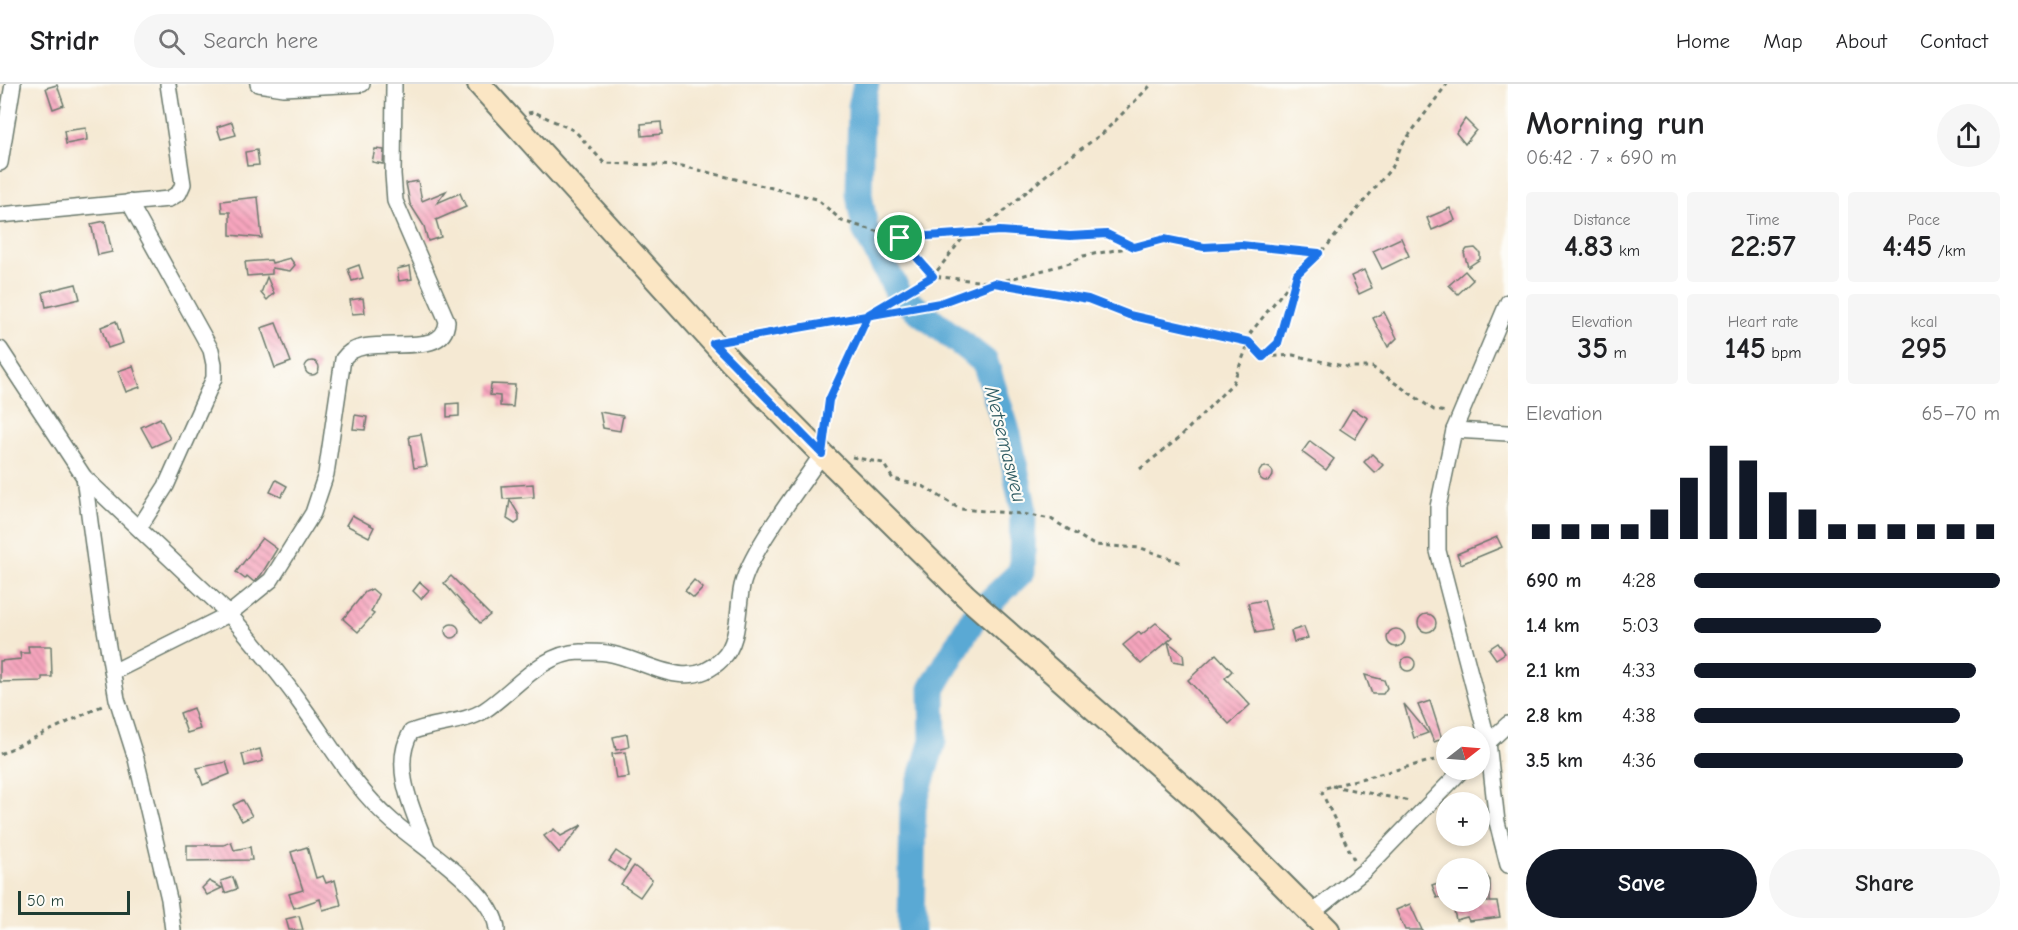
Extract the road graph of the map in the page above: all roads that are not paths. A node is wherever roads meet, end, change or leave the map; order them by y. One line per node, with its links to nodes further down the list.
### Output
1 (13, 84): 7 (street)
2 (168, 84): 8 (street)
3 (258, 84): 4 (street)
4 (362, 84)
5 (394, 84): 17 (street)
6 (479, 84): 14 (street)
7 (0, 163)
8 (129, 202): 9 (street); 16 (street)
9 (0, 215)
10 (1508, 302): 12 (street)
11 (0, 349): 15 (street)
12 (1454, 430): 13 (street); 20 (street)
13 (1508, 433)
14 (822, 454): 24 (street); 26 (street)
15 (84, 477): 16 (street); 18 (street)
16 (139, 528): 17 (street)
17 (229, 614): 18 (street); 24 (street)
18 (113, 672): 27 (street)
19 (1508, 724): 21 (street)
20 (1478, 726)
21 (1490, 741)
22 (1453, 780): 26 (street)
23 (1489, 780): 25 (street)
24 (427, 847): 28 (street)
25 (1508, 865)
26 (1312, 913): 29 (street)
27 (173, 930)
28 (497, 930)
29 (1328, 930)

